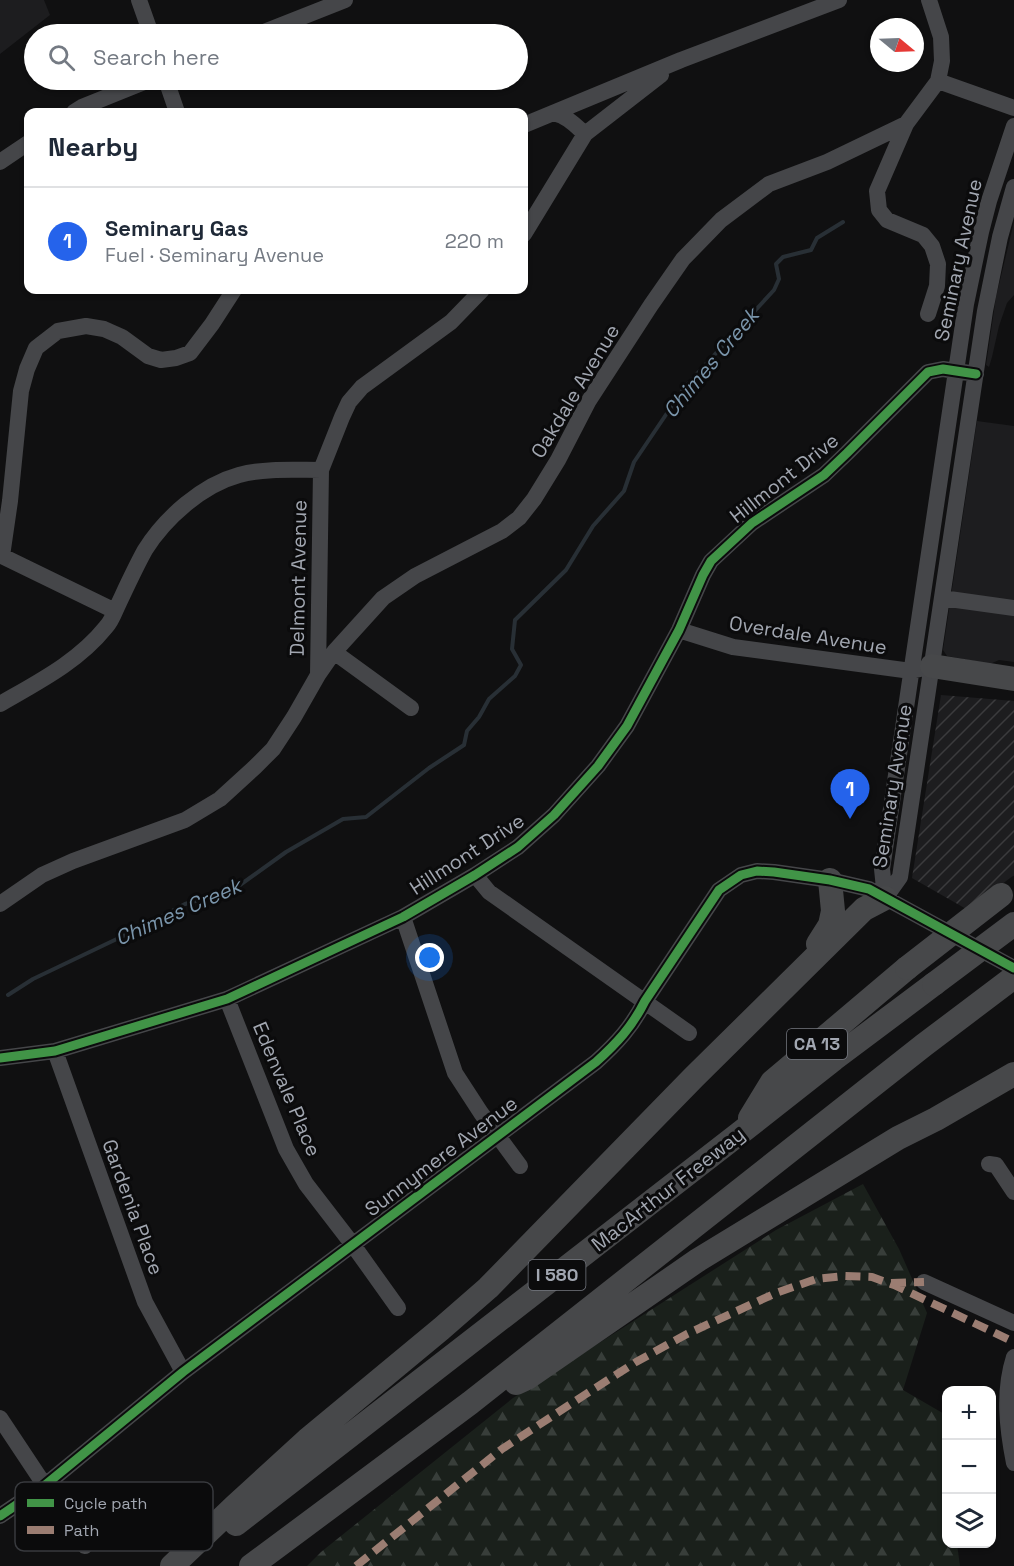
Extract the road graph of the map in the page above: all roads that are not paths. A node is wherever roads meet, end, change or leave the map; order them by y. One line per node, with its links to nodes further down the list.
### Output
1 (139, 0): 5 (street)
2 (345, 0): 6 (street)
3 (839, 0): 7 (street)
4 (929, 0): 8 (street)
5 (147, 24)
6 (284, 24)
7 (681, 60): 14 (street); 18 (street)
8 (938, 81): 13 (street); 16 (street)
9 (124, 90): 11 (street)
10 (169, 90): 12 (street)
11 (80, 108)
12 (176, 108)
13 (1014, 108)
14 (553, 113): 15 (street); 18 (street)
15 (528, 123)
16 (906, 124): 25 (street); 34 (street, Oakdale Avenue)
17 (1014, 126): 26 (street, Seminary Avenue)
18 (585, 134): 22 (street)
19 (24, 146): 20 (street)
20 (0, 162)
21 (1014, 187): 27 (street, Seminary Avenue)
22 (528, 227)
23 (231, 294): 29 (street)
24 (478, 294): 28 (street, Delmont Avenue)
25 (928, 314)
26 (956, 371): 27 (street, Hillmont Drive); 33 (street, Hillmont Drive); 35 (street, Seminary Avenue)
27 (976, 374): 30 (street, Seminary Avenue)
28 (321, 470): 32 (street); 36 (street, Delmont Avenue)
29 (1, 556): 32 (street)
30 (942, 598): 31 (street); 35 (street, Seminary Avenue)
31 (1014, 608)
32 (115, 611): 38 (street)
33 (679, 630): 35 (street, Overdale Avenue); 40 (street, Hillmont Drive)
34 (334, 652): 36 (street, Oakdale Avenue); 39 (street)
35 (922, 669): 37 (highway); 43 (street, Seminary Avenue)
36 (318, 675): 44 (street, Delmont Avenue)
37 (1014, 679)
38 (0, 704)
39 (411, 708)
40 (475, 875): 45 (street, Hillmont Drive); 51 (street)
41 (830, 880): 43 (street, Sunnymere Avenue); 49 (highway); 51 (street, Sunnymere Avenue)
42 (1007, 891): 56 (highway, CA 13, bridge)
43 (885, 898): 47 (street, Sunnymere Avenue); 49 (highway)
44 (0, 904)
45 (404, 916): 50 (street, Hillmont Drive); 57 (street)
46 (1014, 924): 56 (highway, MacArthur Freeway / I 580, bridge)
47 (1014, 968)
48 (1014, 977): 67 (highway, I 580)
49 (790, 983): 74 (highway)
50 (227, 999): 53 (street, Hillmont Drive); 61 (street, Edenvale Place)
51 (645, 1001): 52 (street); 57 (street, Sunnymere Avenue)
52 (689, 1033)
53 (55, 1051): 54 (street, Hillmont Drive); 66 (street, Gardenia Place)
54 (0, 1058)
55 (1014, 1074): 67 (highway)
56 (740, 1133): 75 (highway, MacArthur Freeway / I 580)
57 (497, 1136): 59 (street); 61 (street, Sunnymere Avenue)
58 (989, 1164): 60 (street)
59 (520, 1166)
60 (1014, 1192)
61 (353, 1245): 63 (street, Edenvale Place); 66 (street, Sunnymere Avenue)
62 (924, 1282): 64 (street)
63 (398, 1308)
64 (1014, 1323)
65 (1014, 1357): 69 (street)
66 (183, 1372): 71 (street, Sunnymere Avenue)
67 (470, 1403): 80 (highway, I 580)
68 (0, 1418): 70 (street)
69 (1014, 1462)
70 (41, 1482)
71 (49, 1482)
72 (15, 1506): 73 (street, Sunnymere Avenue)
73 (0, 1516)
74 (213, 1527)
75 (213, 1541)
76 (188, 1551): 78 (highway)
77 (200, 1551): 79 (highway, MacArthur Freeway / I 580)
78 (172, 1566)
79 (181, 1566)
80 (251, 1566)

